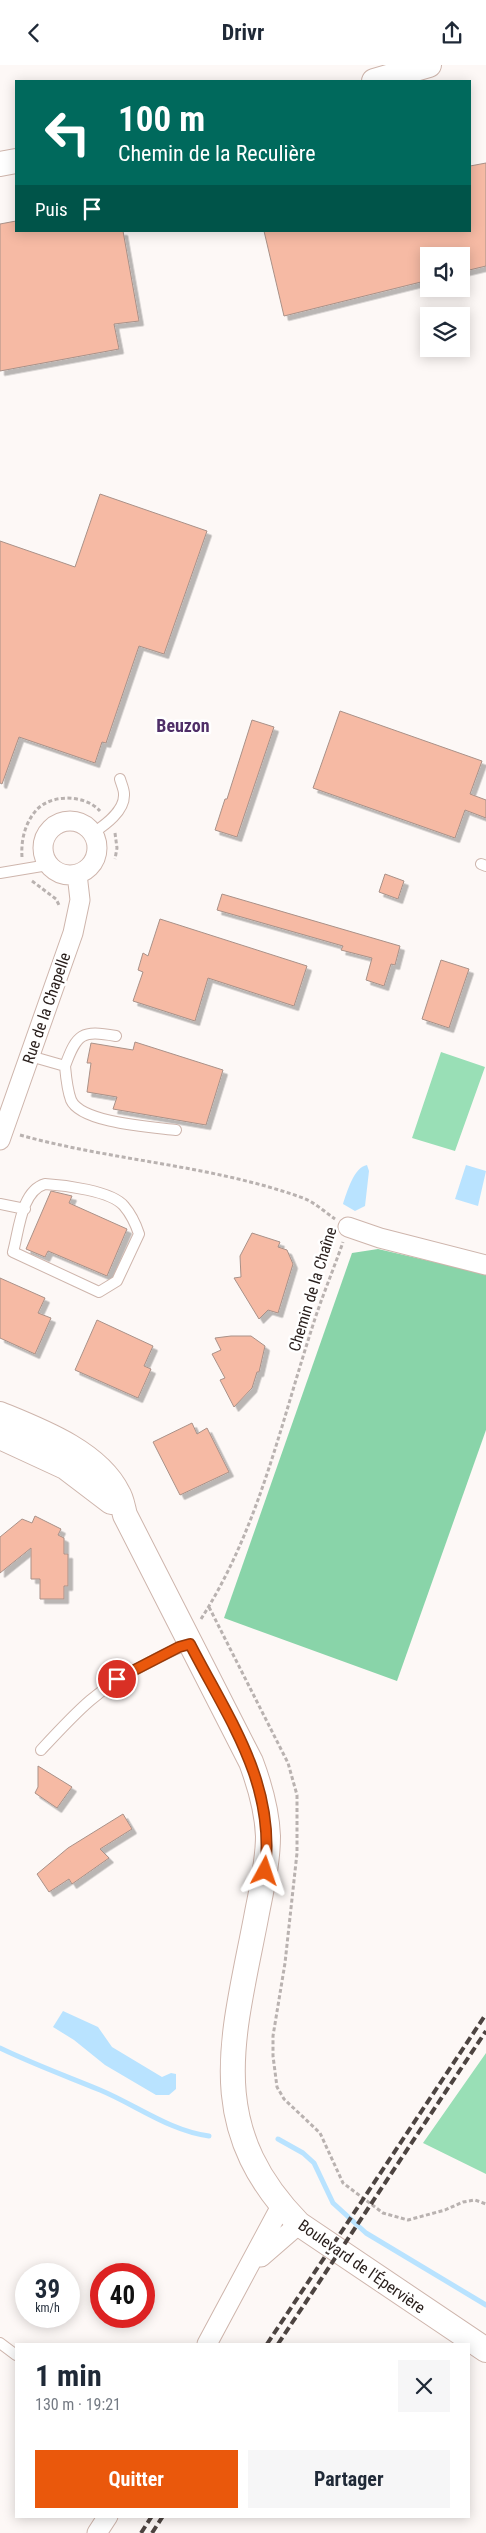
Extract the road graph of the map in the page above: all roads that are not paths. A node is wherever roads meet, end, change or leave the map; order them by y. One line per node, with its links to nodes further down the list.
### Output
1 (429, 65): 2 (street)
2 (377, 80)
3 (15, 161): 4 (street)
4 (0, 164)
5 (120, 779): 6 (lane)
6 (93, 833): 7 (street); 9 (street)
7 (48, 865): 8 (lane); 9 (street)
8 (0, 873)
9 (77, 875): 11 (street, Rue de la Chapelle)
10 (116, 1037): 12 (lane)
11 (30, 1056): 12 (lane); 14 (street, Rue de la Chapelle)
12 (65, 1066): 13 (lane)
13 (176, 1130)
14 (2, 1136)
15 (0, 1203): 16 (lane)
16 (25, 1209): 16 (lane)
17 (348, 1227): 18 (street)
18 (486, 1265)
19 (0, 1414): 21 (street, Boulevard de l'Épervière)
20 (0, 1437): 21 (street, Boulevard de l'Épervière)
21 (125, 1515): 22 (street, Boulevard de l'Épervière)
22 (188, 1639): 23 (lane); 24 (street, Boulevard de l'Épervière)
23 (41, 1751)
24 (281, 2205): 25 (street, Boulevard de l'Épervière); 26 (street)
25 (299, 2224): 26 (street); 29 (street, Boulevard de l'Épervière)
26 (245, 2275): 28 (street)
27 (0, 2343): 30 (lane)
28 (208, 2343)
29 (486, 2350)
30 (15, 2354)
31 (107, 2518): 32 (street)
32 (97, 2533)

